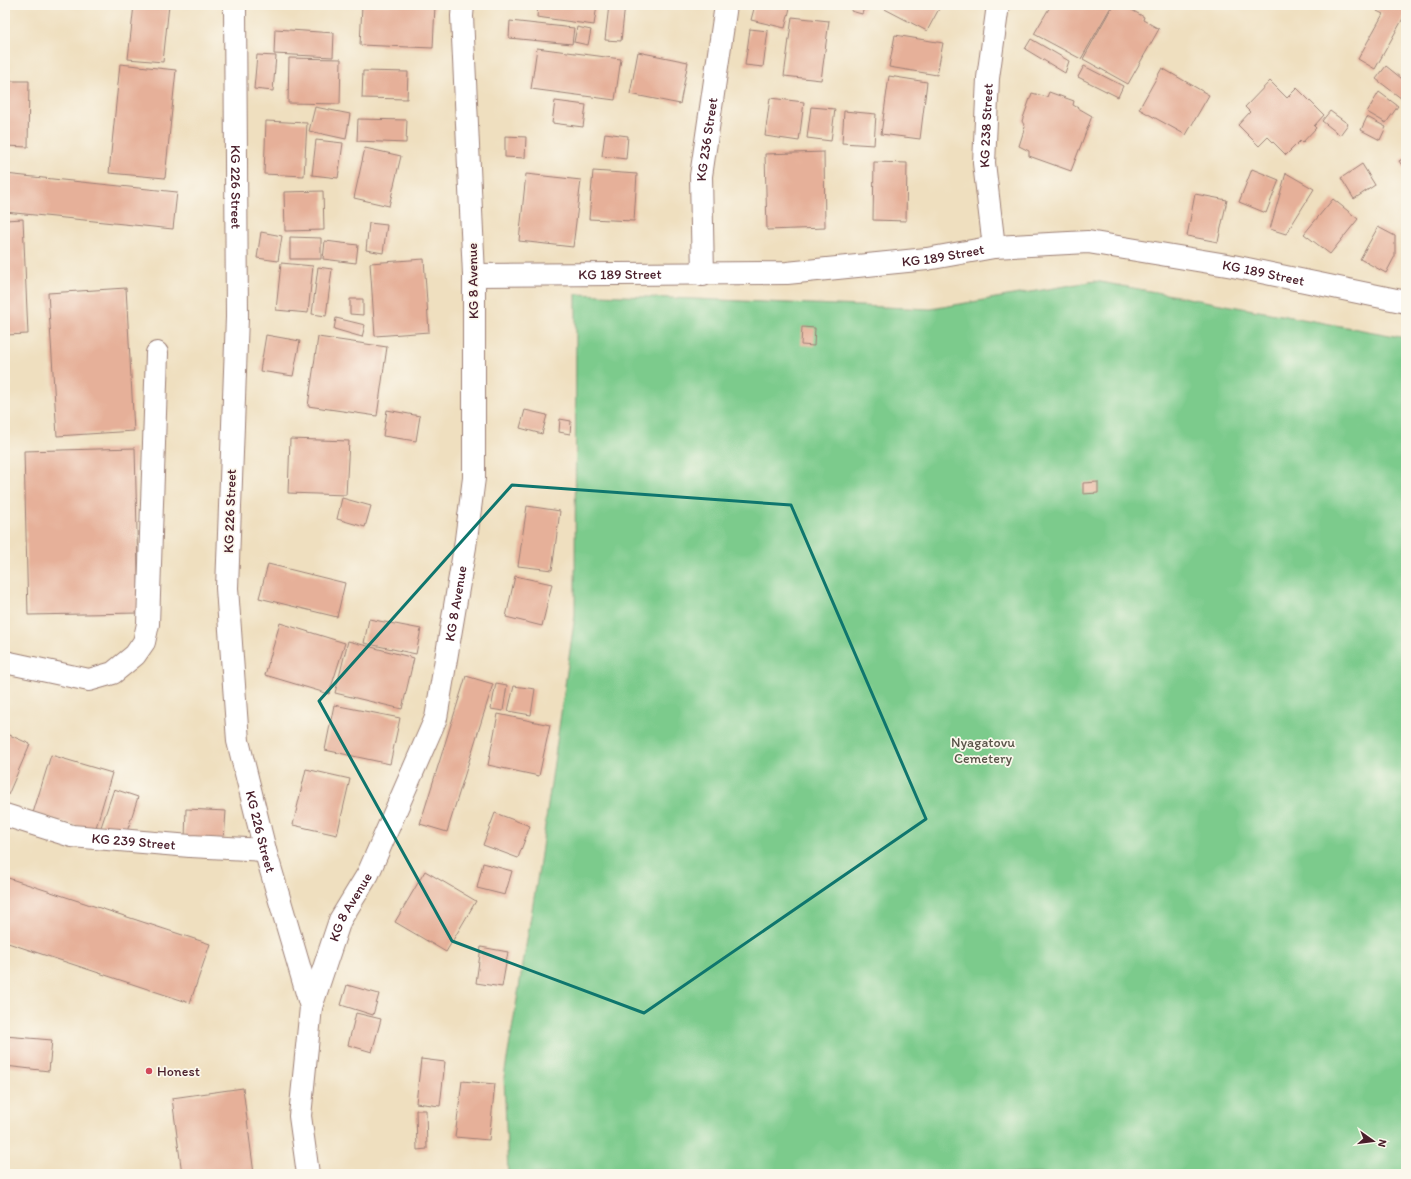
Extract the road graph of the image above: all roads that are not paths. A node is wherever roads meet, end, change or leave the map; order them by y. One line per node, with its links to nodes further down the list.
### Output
1 (236, 5): 12 (street, KG 226 Street)
2 (463, 5): 6 (street, KG 8 Avenue)
3 (726, 5): 7 (street, KG 236 Street)
4 (998, 5): 5 (street, KG 238 Street)
5 (994, 247): 7 (street, KG 189 Street); 8 (street, KG 189 Street)
6 (474, 275): 7 (street, KG 189 Street); 13 (street, KG 8 Avenue)
7 (703, 275)
8 (1406, 302)
9 (157, 353): 10 (street)
10 (5, 662)
11 (5, 815): 12 (street, KG 239 Street)
12 (265, 850): 13 (street, KG 226 Street)
13 (311, 1007): 14 (street, KG 8 Avenue)
14 (308, 1174)

